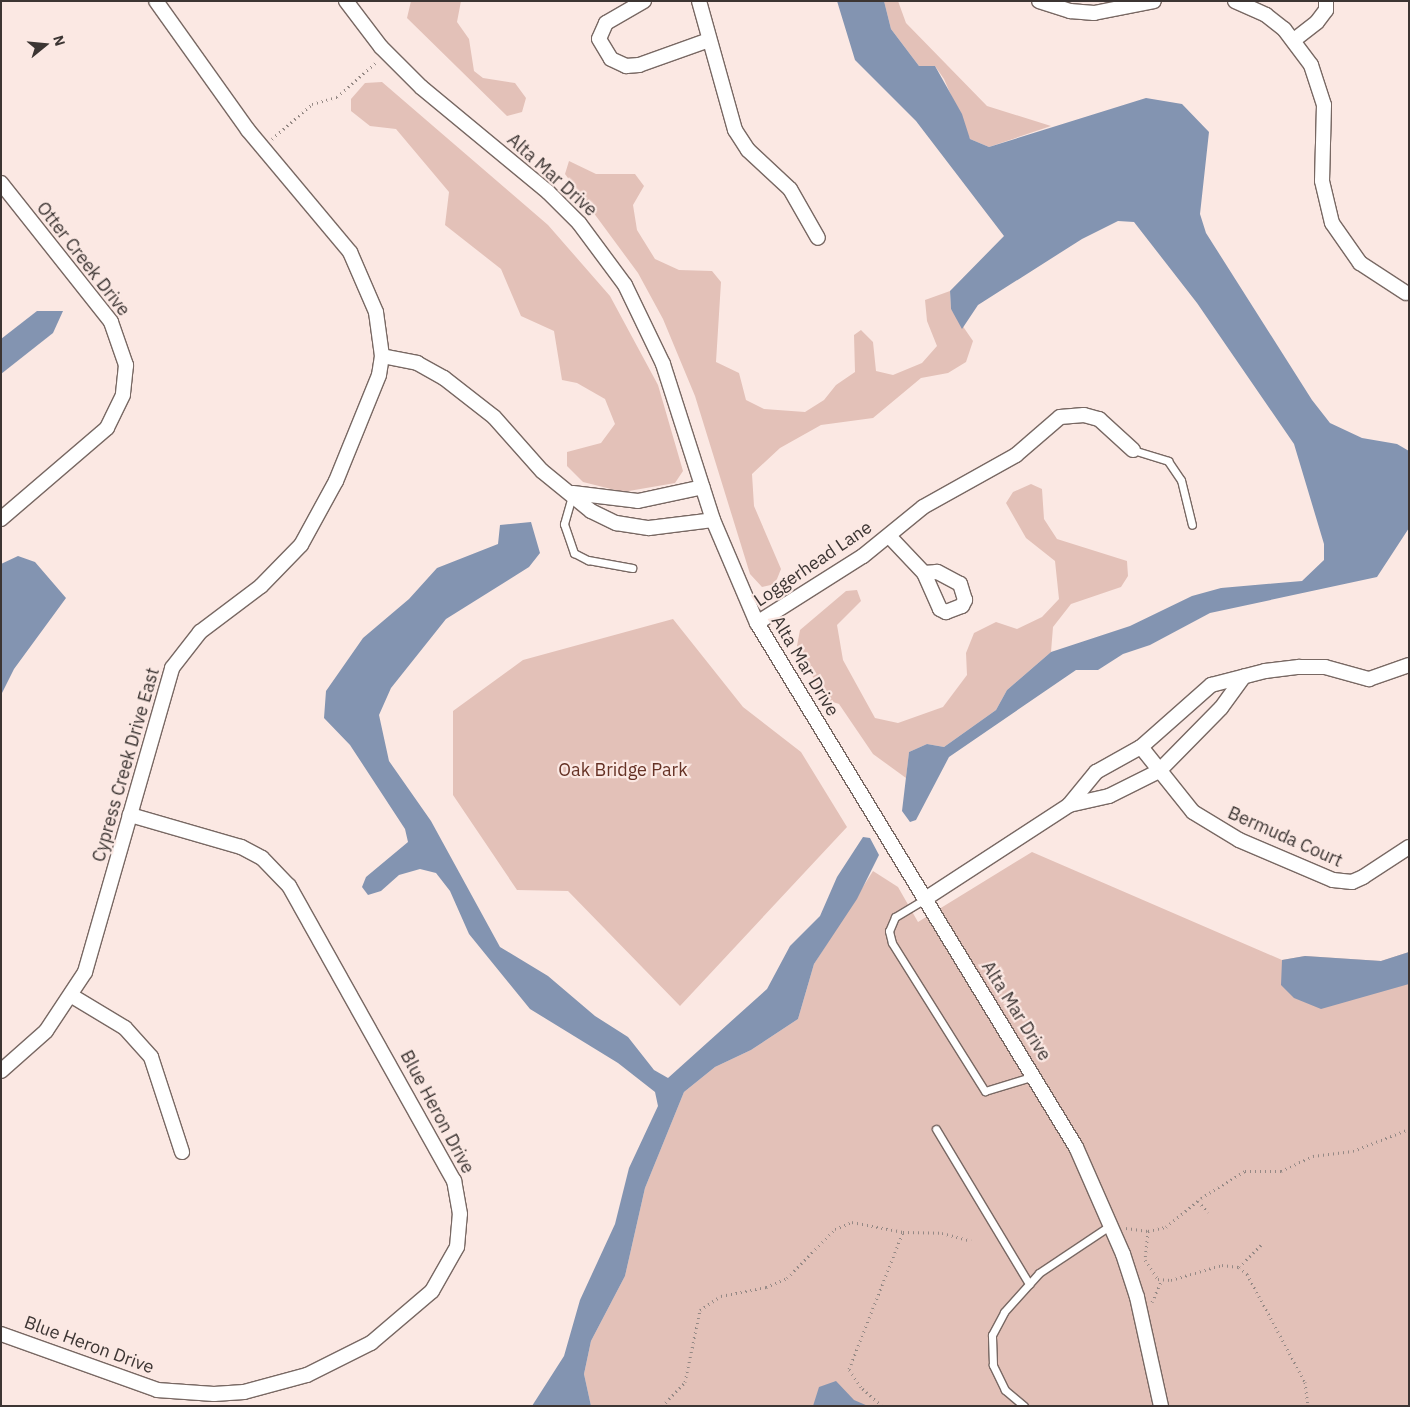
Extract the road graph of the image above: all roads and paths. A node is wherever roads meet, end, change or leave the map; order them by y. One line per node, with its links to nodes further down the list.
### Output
1 (156, 1): 12 (street, Cypress Creek Drive East)
2 (644, 1): 9 (street)
3 (699, 1): 9 (street)
4 (1039, 1): 5 (street)
5 (1154, 1)
6 (1235, 1): 10 (street)
7 (1326, 1): 10 (street)
8 (352, 3): 11 (street, Alta Mar Drive)
9 (709, 40): 14 (street)
10 (1294, 40): 15 (street)
11 (387, 52): 12 (path); 18 (street, Alta Mar Drive)
12 (263, 148): 16 (street, Cypress Creek Drive East)
13 (1, 183): 20 (street, Otter Creek Drive)
14 (818, 238)
15 (1406, 293)
16 (382, 356): 19 (street); 32 (street, Cypress Creek Drive East)
17 (1133, 450): 22 (lane); 23 (street, Loggerhead Lane)
18 (703, 487): 19 (street); 21 (street, Alta Mar Drive)
19 (573, 493): 21 (street); 24 (lane)
20 (1, 519)
21 (714, 520): 26 (street, Alta Mar Drive)
22 (1192, 525)
23 (888, 536): 25 (street, Loggerhead Lane); 26 (street, Loggerhead Lane)
24 (632, 568)
25 (924, 573)
26 (757, 623): 34 (street, Alta Mar Drive)
27 (1409, 665): 28 (street)
28 (1244, 676): 29 (street); 30 (street)
29 (1141, 747): 30 (street, Bermuda Court); 31 (street)
30 (1159, 772): 31 (street); 33 (street, Bermuda Court)
31 (1069, 805): 34 (street)
32 (130, 815): 35 (street, Cypress Creek Drive East); 50 (street, Blue Heron Drive)
33 (1409, 847)
34 (925, 900): 37 (street, Alta Mar Drive); 37 (lane)
35 (72, 996): 36 (street, Cypress Creek Drive East); 40 (street)
36 (1, 1071)
37 (1034, 1076): 43 (street, Alta Mar Drive)
38 (936, 1129): 49 (lane)
39 (1409, 1129): 41 (path)
40 (182, 1152)
41 (1198, 1200): 42 (path); 44 (path)
42 (1208, 1212)
43 (1113, 1230): 44 (path); 49 (lane); 54 (street, Alta Mar Drive)
44 (1148, 1231): 48 (path)
45 (903, 1232): 46 (path); 51 (path); 52 (path)
46 (971, 1241)
47 (1262, 1244): 48 (path)
48 (1239, 1267): 55 (path)
49 (1029, 1284): 53 (lane)
50 (1, 1334)
51 (662, 1406)
52 (882, 1406)
53 (1024, 1406)
54 (1161, 1406)
55 (1308, 1406)

